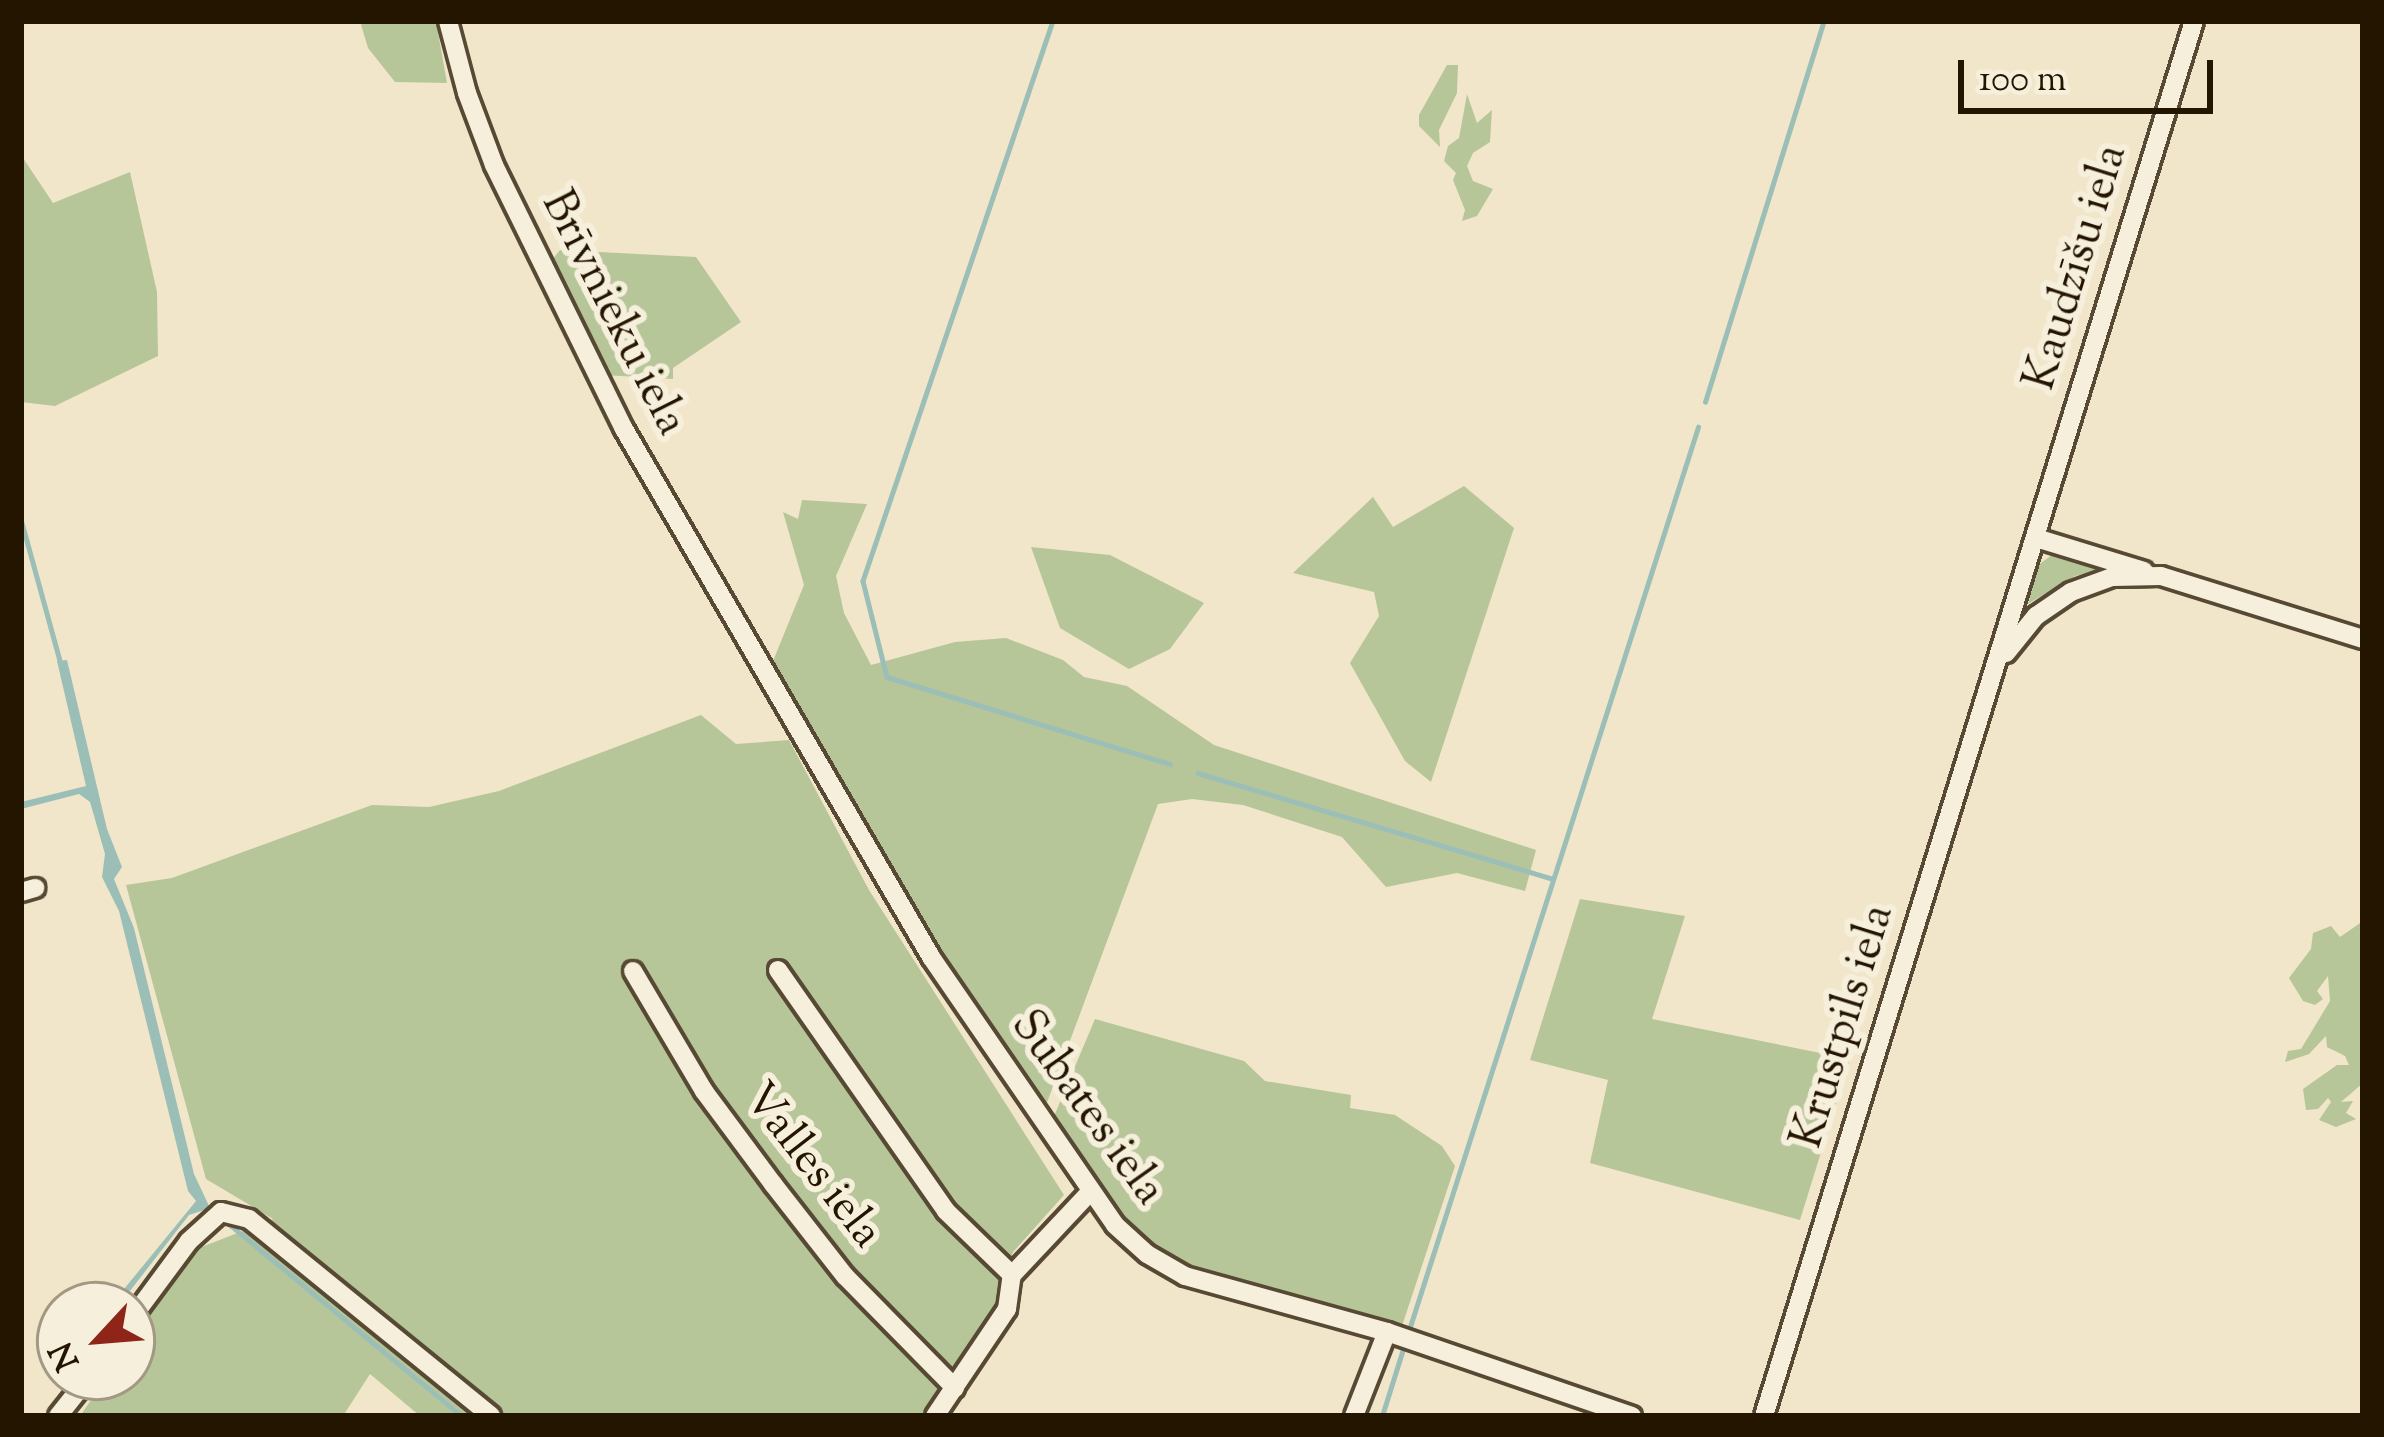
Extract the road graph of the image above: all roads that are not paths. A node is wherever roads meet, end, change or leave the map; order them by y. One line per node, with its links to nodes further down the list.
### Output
1 (448, 21): 5 (street, Brīvnieku iela)
2 (2194, 21): 3 (street, Kaudzīšu iela)
3 (2036, 538): 4 (street); 7 (street, Krustpils iela)
4 (2161, 576): 6 (street, Krustpils iela); 7 (street, Krustpils iela)
5 (741, 626): 10 (street, Subates iela)
6 (2363, 638)
7 (1999, 662): 19 (street, Krustpils iela)
8 (778, 970): 11 (street)
9 (633, 971): 14 (street, Valles iela)
10 (1089, 1193): 11 (street); 13 (street, Subates iela)
11 (1012, 1275): 14 (street)
12 (156, 1286): 15 (street)
13 (1387, 1332): 17 (street); 18 (street, Subates iela)
14 (956, 1388): 16 (street)
15 (491, 1416)
16 (934, 1416)
17 (1354, 1416)
18 (1632, 1416)
19 (1764, 1416)

